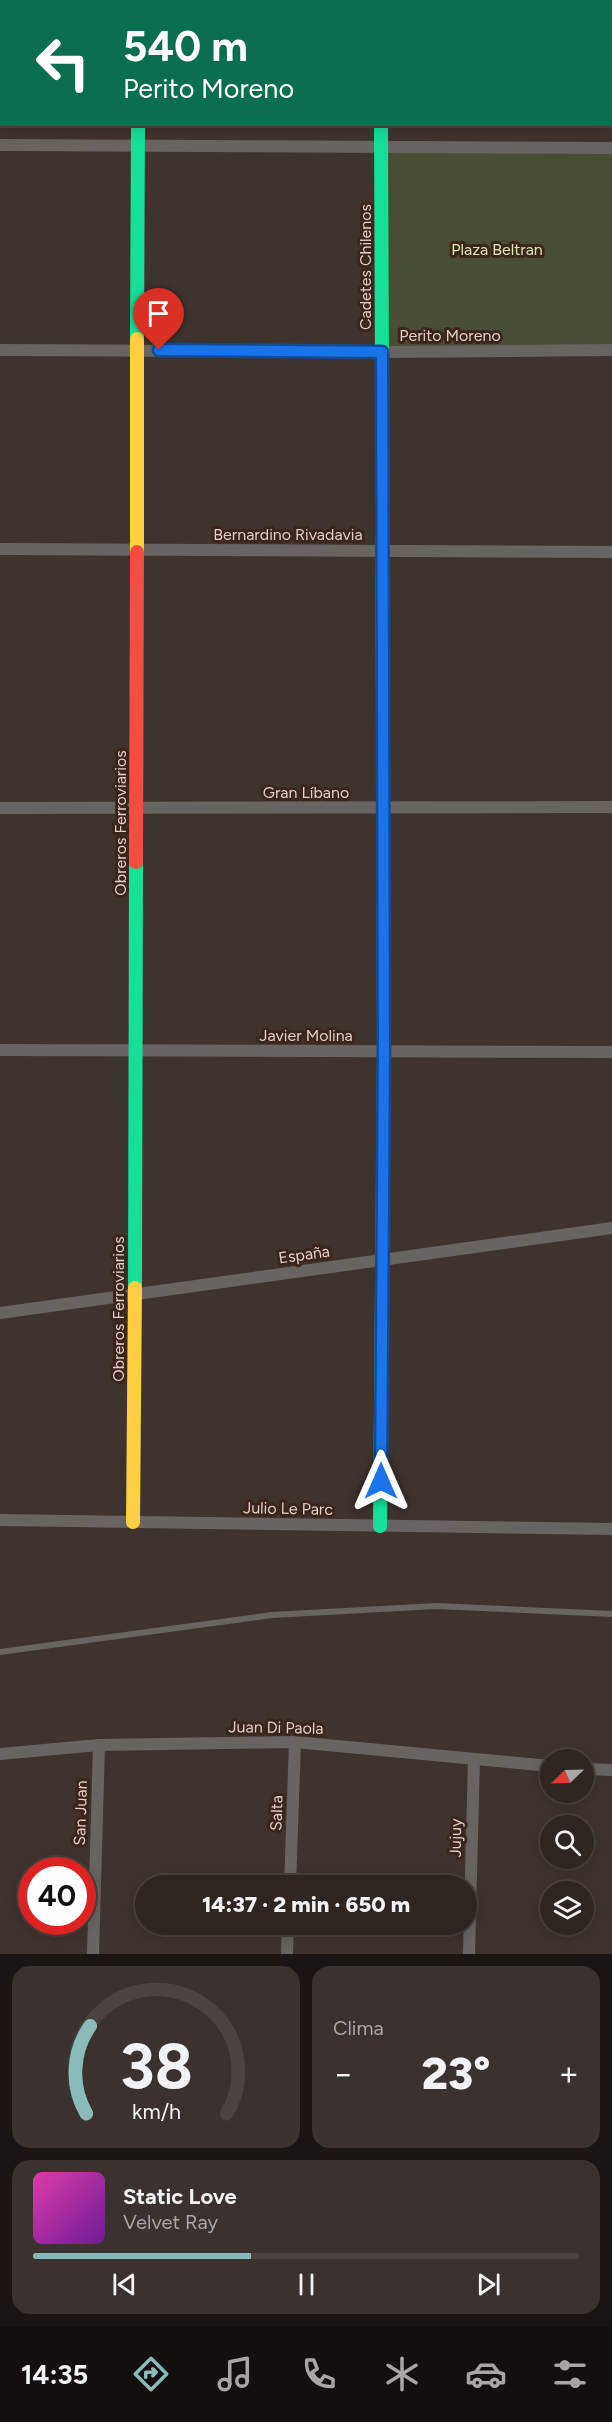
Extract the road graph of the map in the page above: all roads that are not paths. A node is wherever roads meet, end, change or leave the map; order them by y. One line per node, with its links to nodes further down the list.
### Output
1 (138, 126): 3 (street, Obreros Ferroviarios)
2 (381, 126): 5 (street, Cadetes Chilenos)
3 (138, 144): 4 (street); 5 (street); 8 (street, Obreros Ferroviarios)
4 (0, 145)
5 (381, 146): 6 (street); 10 (street, Cadetes Chilenos)
6 (612, 148)
7 (0, 350): 8 (street, Perito Moreno)
8 (137, 350): 10 (street, Perito Moreno); 12 (street, Obreros Ferroviarios)
9 (612, 350): 10 (street, Perito Moreno)
10 (382, 352): 13 (street, Cadetes Chilenos)
11 (0, 549): 12 (street, Bernardino Rivadavia)
12 (137, 550): 13 (street, Bernardino Rivadavia); 17 (street, Obreros Ferroviarios)
13 (383, 550): 14 (street, Bernardino Rivadavia); 18 (street, Cadetes Chilenos)
14 (612, 552)
15 (612, 807): 18 (street, Gran Líbano)
16 (0, 808): 17 (street, Gran Líbano)
17 (136, 808): 18 (street, Gran Líbano); 20 (street, Obreros Ferroviarios)
18 (383, 809): 21 (street, Cadetes Chilenos)
19 (0, 1050): 20 (street, Javier Molina)
20 (136, 1051): 21 (street, Javier Molina); 25 (street, Obreros Ferroviarios)
21 (384, 1052): 22 (street, Javier Molina); 24 (street, Cadetes Chilenos)
22 (612, 1052)
23 (612, 1228): 24 (street, España)
24 (383, 1260): 25 (street, España); 29 (street, Cadetes Chilenos)
25 (135, 1293): 26 (street, España); 28 (street, Obreros Ferroviarios)
26 (0, 1313)
27 (0, 1520): 28 (street, Julio Le Parc)
28 (133, 1522): 29 (street, Julio Le Parc)
29 (380, 1526): 30 (street, Julio Le Parc)
30 (612, 1529)
31 (612, 1614): 32 (lane)
32 (0, 1652)
33 (295, 1742): 34 (street, Juan Di Paola); 36 (street, Juan Di Paola); 40 (street, Salta)
34 (99, 1745): 35 (street, Juan Di Paola); 42 (street, San Juan)
35 (0, 1754)
36 (474, 1759): 37 (street, Juan Di Paola); 44 (street, Jujuy)
37 (540, 1765)
38 (594, 1769): 39 (street)
39 (612, 1770)
40 (290, 1875)
41 (288, 1935): 43 (street)
42 (93, 1954)
43 (287, 1954)
44 (469, 1954)

